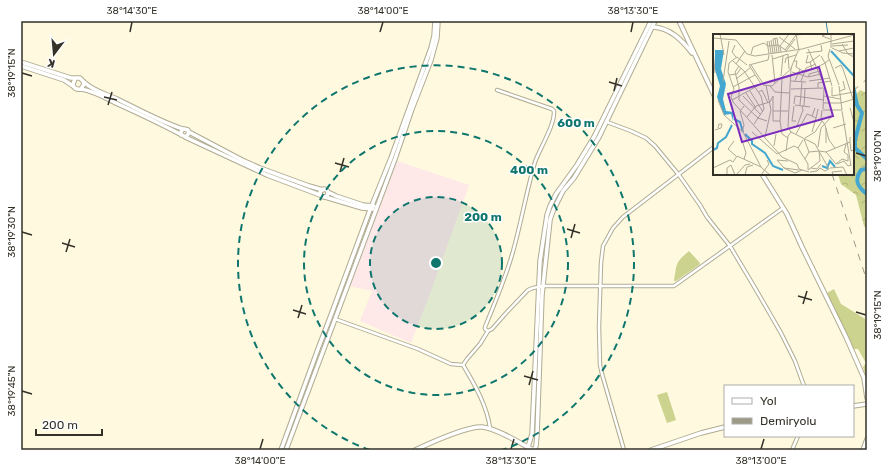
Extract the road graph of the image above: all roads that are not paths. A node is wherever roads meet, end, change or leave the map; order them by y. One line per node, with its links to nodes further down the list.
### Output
1 (435, 21): 27 (main road)
2 (438, 21): 28 (main road)
3 (651, 21): 31 (main road)
4 (655, 21): 6 (main road)
5 (679, 21): 7 (main road)
6 (653, 27): 7 (main road); 16 (main road)
7 (696, 59): 15 (main road)
8 (21, 62): 10 (main road)
9 (21, 66): 12 (main road)
10 (75, 79): 11 (main road); 12 (main road)
11 (84, 82): 13 (main road); 17 (main road)
12 (73, 86): 13 (main road)
13 (81, 89): 19 (main road)
14 (497, 90): 34 (street)
15 (713, 93)
16 (607, 122): 21 (street); 31 (main road)
17 (183, 129): 18 (main road); 19 (main road)
18 (189, 132): 19 (main road); 23 (main road)
19 (183, 136): 25 (main road)
20 (713, 148): 21 (street)
21 (678, 175): 30 (street); 32 (street)
22 (763, 175): 29 (main road)
23 (323, 190): 24 (main road); 25 (main road)
24 (328, 192): 26 (main road); 27 (main road)
25 (320, 195): 26 (main road)
26 (325, 197): 27 (main road)
27 (371, 207): 28 (main road); 45 (main road)
28 (376, 208): 33 (main road)
29 (783, 208): 30 (street); 37 (main road)
30 (730, 246): 32 (street); 36 (street)
31 (541, 286): 32 (street); 34 (street); 44 (main road); 48 (main road)
32 (600, 286): 49 (street)
33 (335, 319): 35 (street); 46 (main road)
34 (488, 331): 35 (street)
35 (463, 366): 41 (street)
36 (804, 385)
37 (867, 398)
38 (867, 404): 39 (main road)
39 (854, 406)
40 (724, 427): 50 (main road)
41 (490, 428): 44 (main road); 47 (main road)
42 (798, 437): 51 (street)
43 (867, 439): 52 (main road)
44 (528, 447): 48 (main road)
45 (281, 450)
46 (286, 450)
47 (416, 450)
48 (533, 450)
49 (624, 450)
50 (651, 450)
51 (792, 450)
52 (863, 450)

